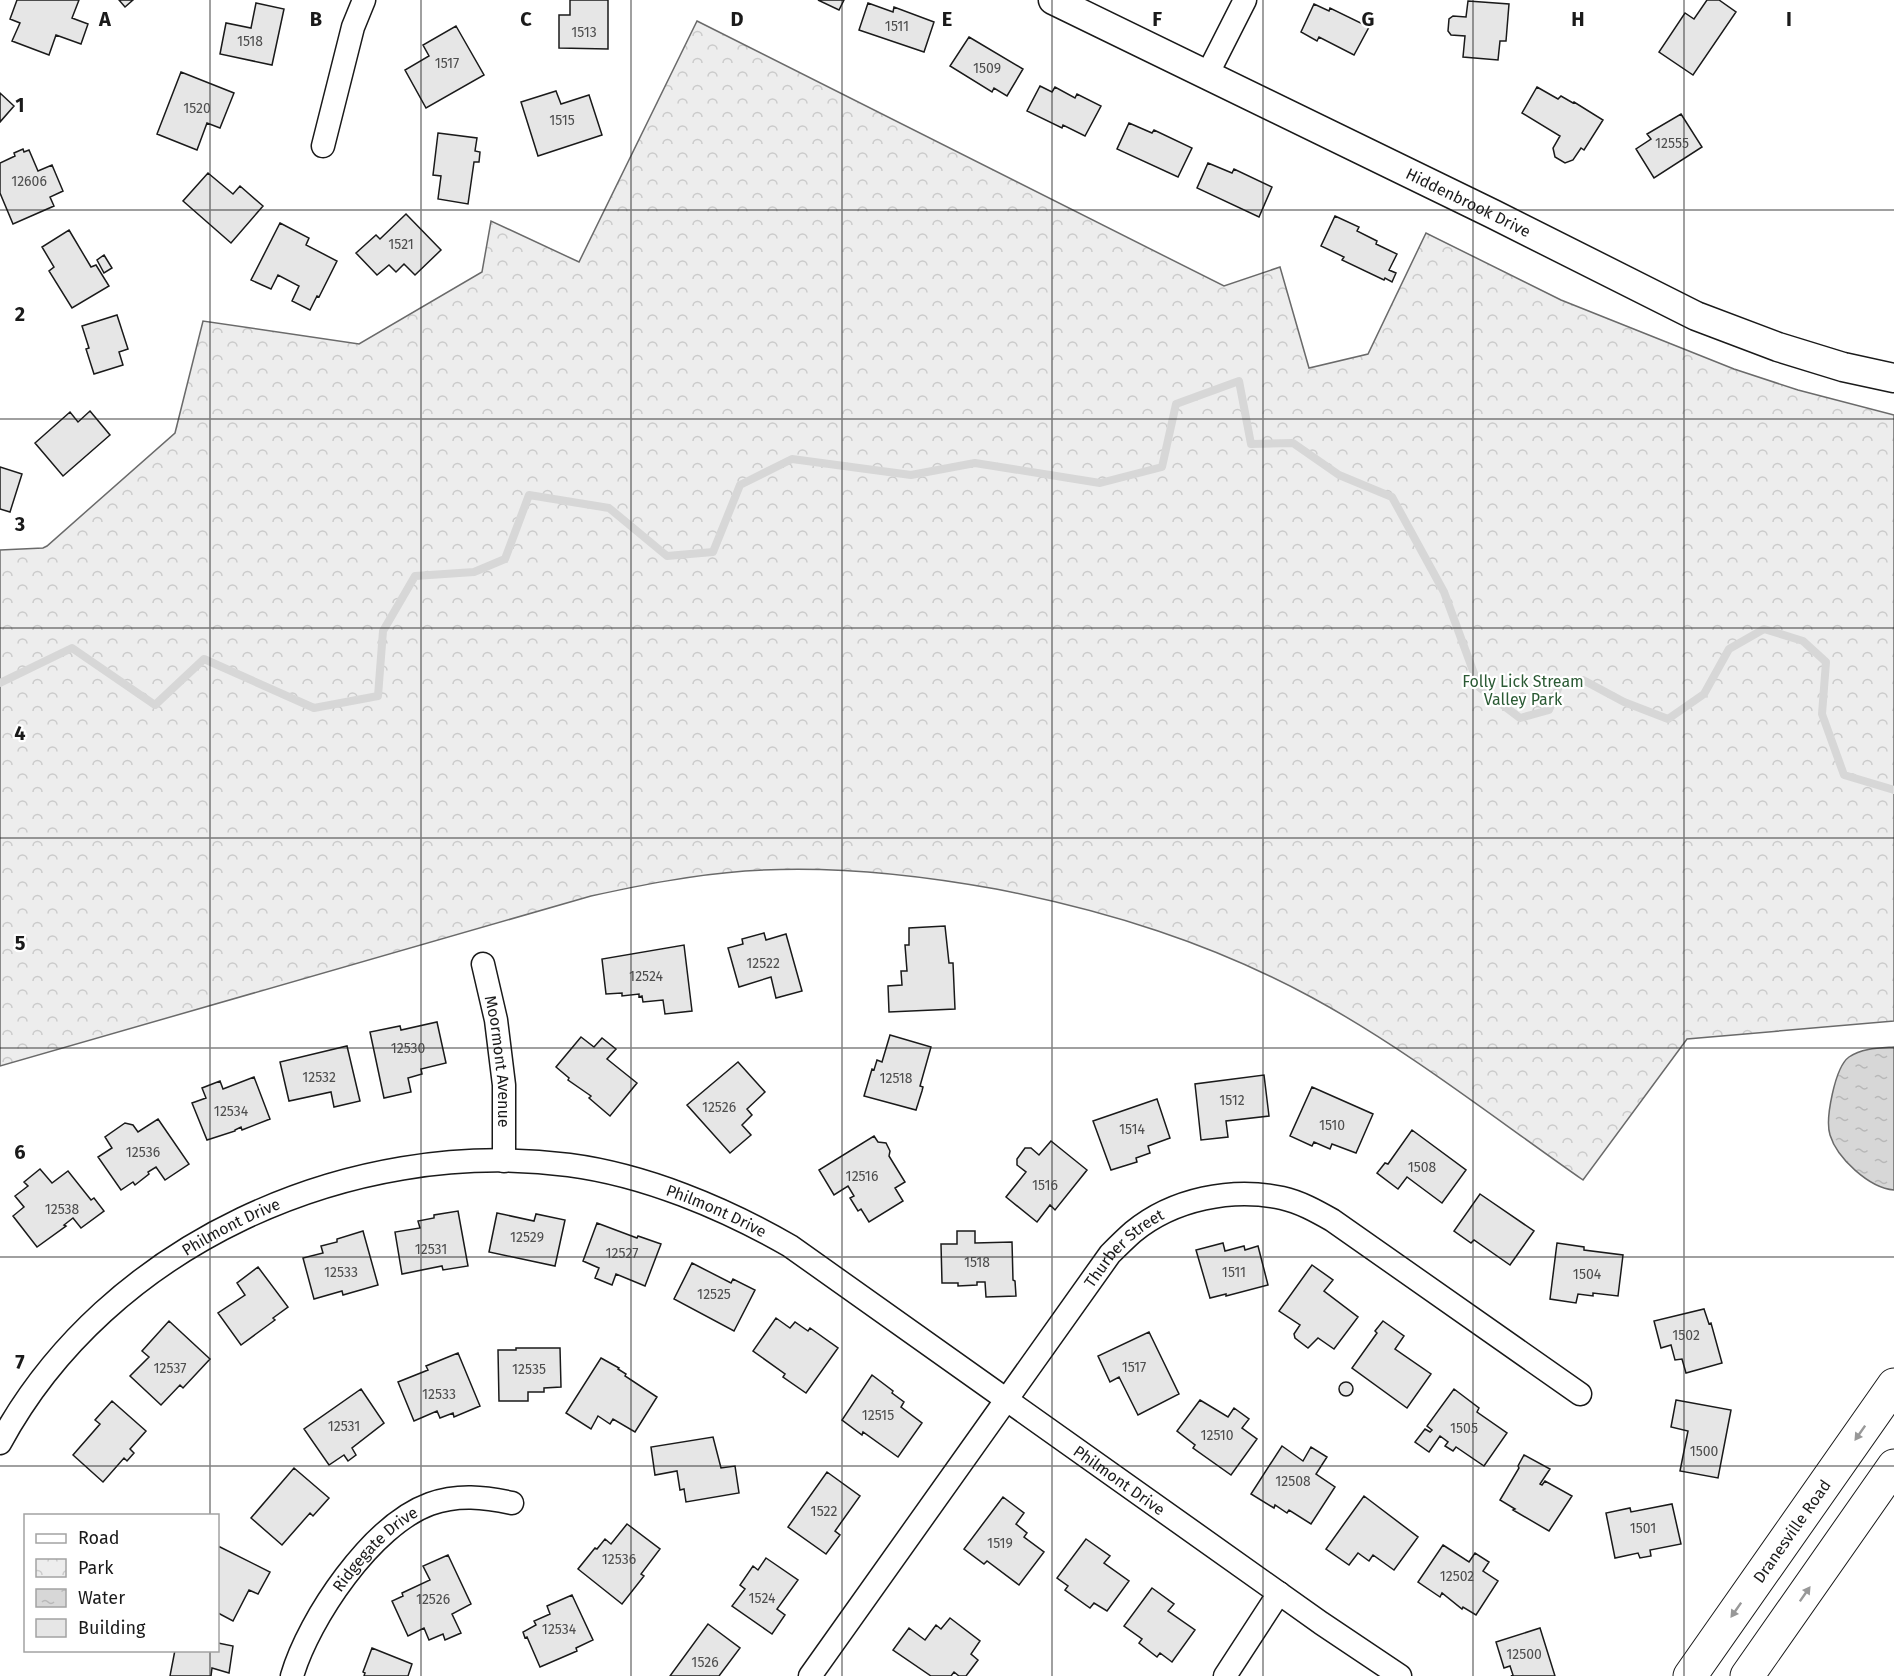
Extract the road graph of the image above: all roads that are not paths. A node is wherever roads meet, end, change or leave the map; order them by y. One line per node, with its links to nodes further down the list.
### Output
1 (364, 0): 5 (street)
2 (1053, 0): 4 (street, Hiddenbrook Drive)
3 (1245, 0): 4 (street)
4 (1207, 75): 6 (street, Hiddenbrook Drive)
5 (323, 146)
6 (1894, 378)
7 (483, 964): 8 (street, Moormont Avenue)
8 (504, 1161): 11 (street, Philmont Drive); 12 (street, Philmont Drive)
9 (1894, 1385): 20 (main road, Dranesville Road, one-way to 20)
10 (1580, 1394): 11 (street, Thurber Street)
11 (1006, 1400): 15 (street, Philmont Drive); 17 (street, Thurber Street)
12 (0, 1443)
13 (1894, 1466): 21 (main road, one-way to 13)
14 (512, 1503): 16 (street, Ridgegate Drive)
15 (1279, 1593): 18 (street); 19 (street, Philmont Drive)
16 (292, 1676)
17 (810, 1676)
18 (1225, 1676)
19 (1400, 1676)
20 (1690, 1676)
21 (1747, 1676)

